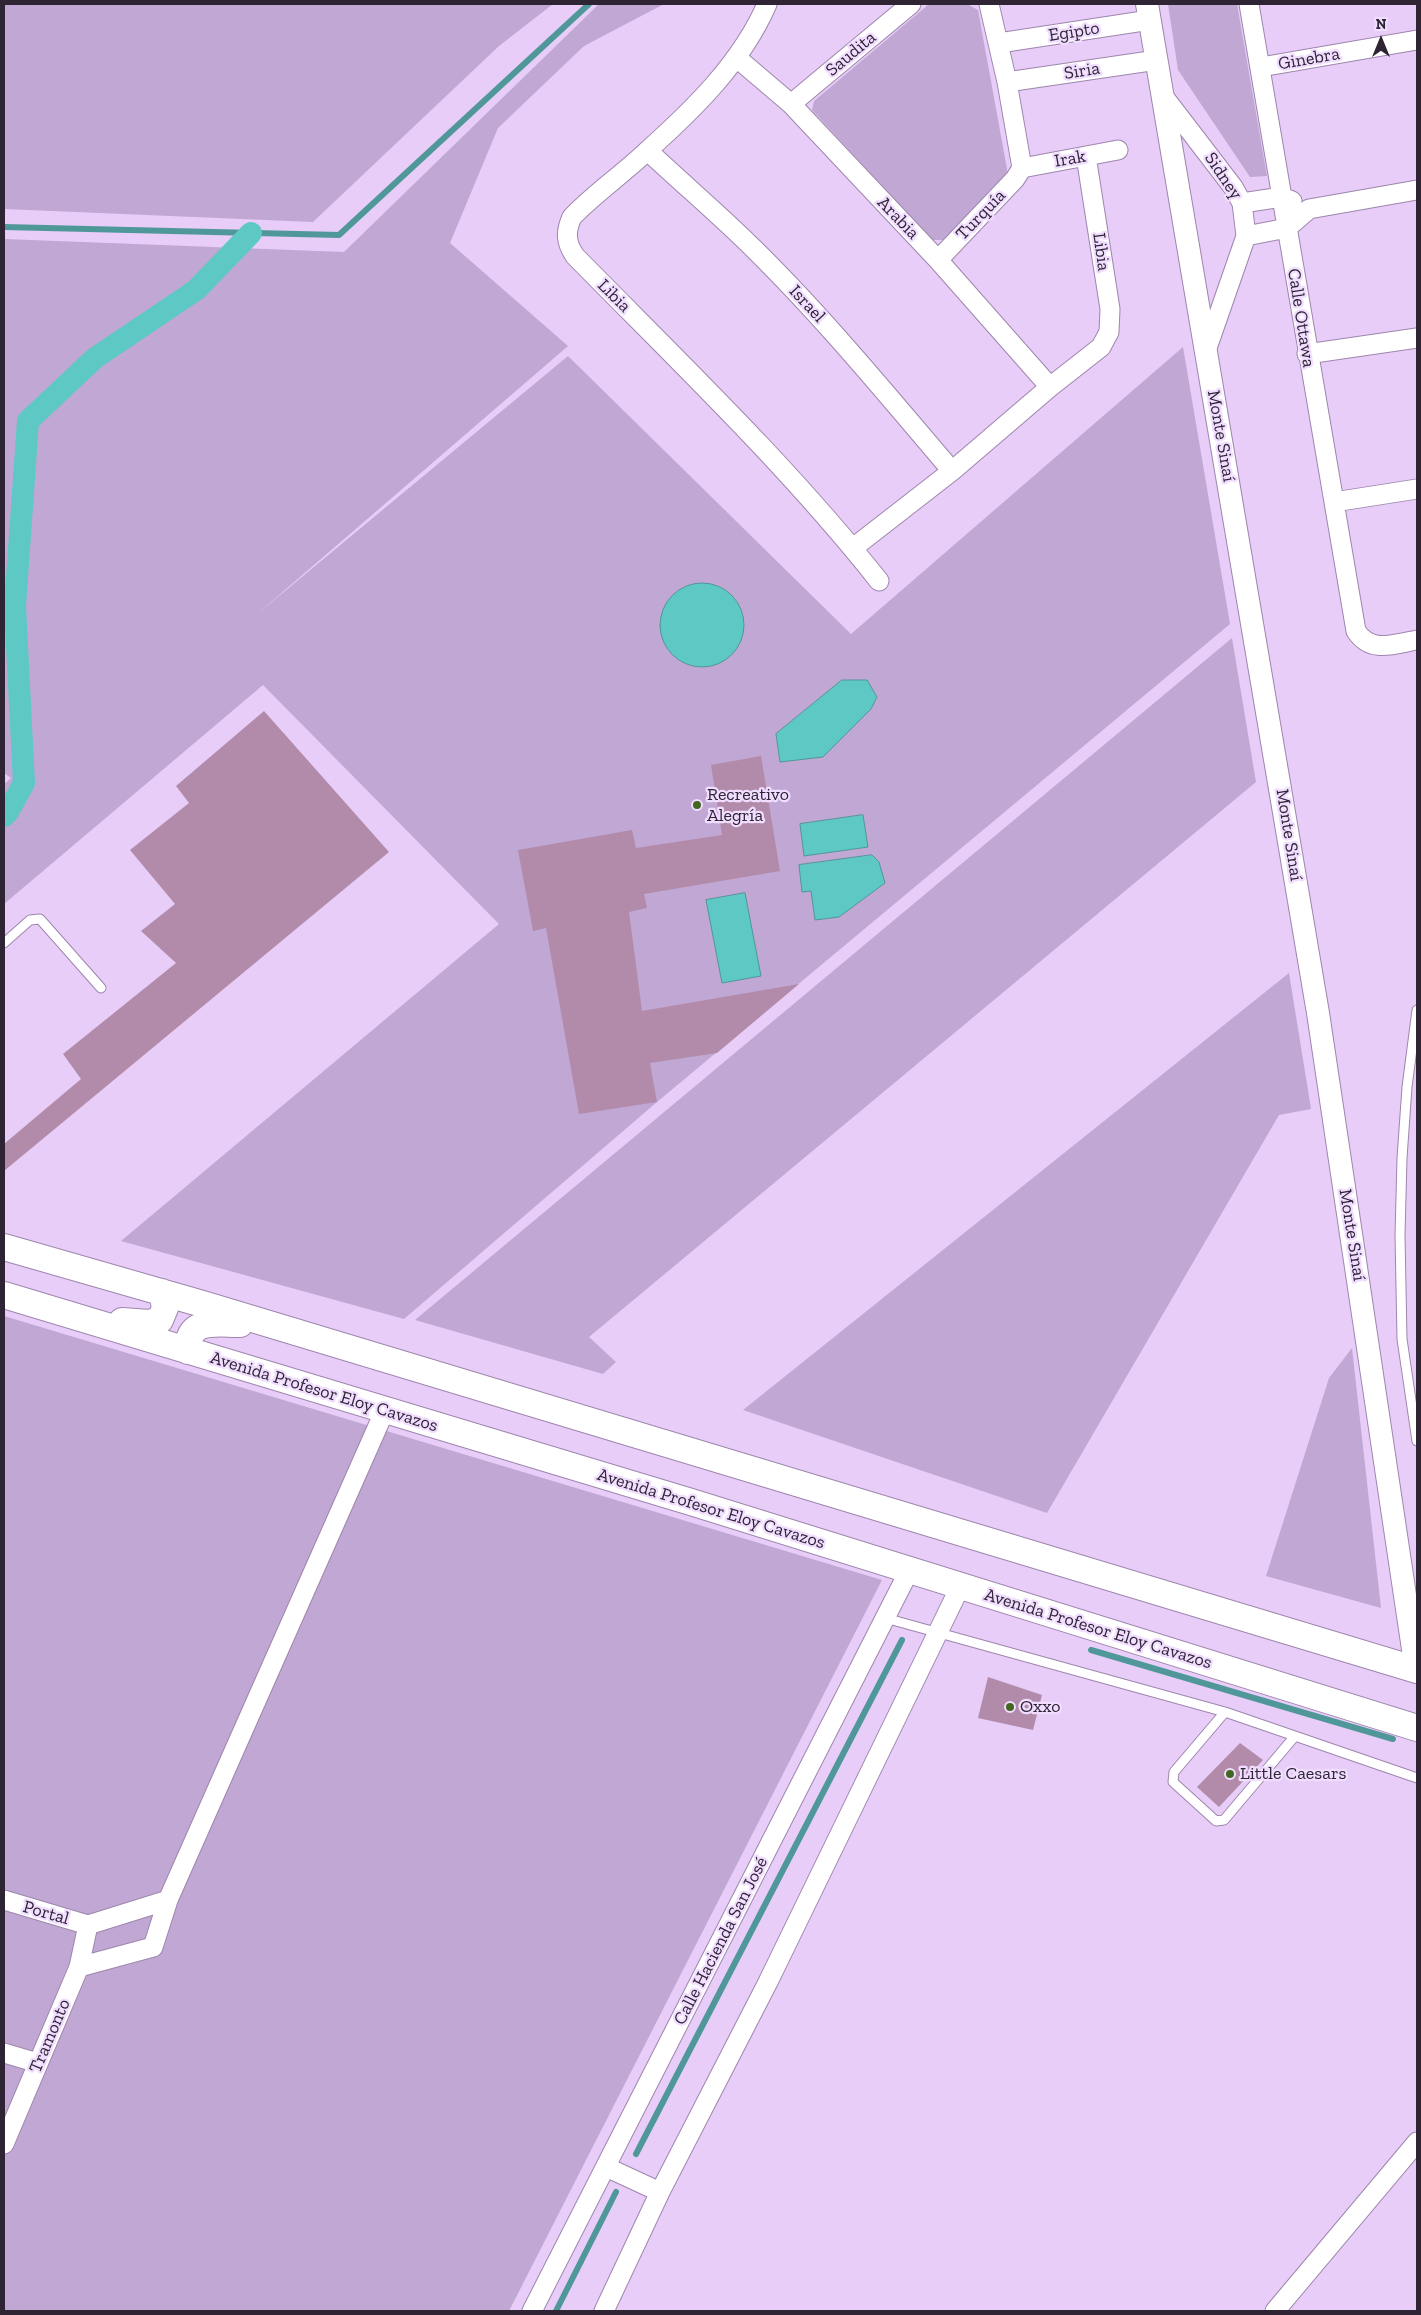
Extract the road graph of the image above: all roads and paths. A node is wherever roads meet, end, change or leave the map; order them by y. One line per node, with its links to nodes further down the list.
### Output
1 (768, 4): 8 (street, Libia)
2 (911, 4): 13 (street, Saudita)
3 (989, 4): 7 (street)
4 (1249, 4): 10 (street, Calle Ottawa)
5 (1148, 12): 7 (street, Egipto); 9 (street, Monte Sinaí)
6 (1417, 40): 10 (street, Ginebra)
7 (999, 43): 11 (street)
8 (737, 58): 13 (street, Arabia); 15 (street, Libia)
9 (1157, 60): 11 (street, Siria); 12 (street, Monte Sinaí)
10 (1261, 67): 19 (street, Calle Ottawa)
11 (1007, 82): 17 (street)
12 (1164, 98): 20 (street, Sidney); 26 (street, Monte Sinaí)
13 (791, 104): 24 (street, Arabia)
14 (1118, 150): 16 (street, Irak)
15 (648, 151): 29 (street, Israel); 32 (street, Libia)
16 (1086, 156): 17 (street, Irak); 28 (street, Libia)
17 (1022, 168): 24 (street, Turquía)
18 (1417, 190): 21 (street)
19 (1282, 197): 20 (street); 21 (street); 22 (street, Calle Ottawa)
20 (1242, 203): 23 (street, Sidney)
21 (1309, 208): 22 (street)
22 (1287, 228): 23 (street); 27 (street, Calle Ottawa)
23 (1246, 236): 26 (street, Sidney)
24 (938, 260): 28 (street, Arabia)
25 (1417, 338): 27 (street)
26 (1206, 351): 51 (street, Monte Sinaí)
27 (1307, 354): 31 (street, Calle Ottawa)
28 (1050, 387): 29 (street)
29 (952, 471): 32 (street)
30 (1417, 489): 31 (street)
31 (1334, 502): 34 (street, Calle Ottawa)
32 (853, 548): 33 (street, Libia)
33 (880, 581)
34 (1417, 640)
35 (4, 943): 36 (lane)
36 (101, 988)
37 (1417, 1010): 44 (lane)
38 (4, 1247): 39 (main road)
39 (162, 1292): 41 (main road); 42 (main road)
40 (4, 1295): 41 (main road, Avenida Profesor Eloy Cavazos)
41 (79, 1317): 43 (main road, Avenida Profesor Eloy Cavazos)
42 (270, 1325): 43 (main road); 52 (main road)
43 (188, 1351): 45 (main road, Avenida Profesor Eloy Cavazos)
44 (1414, 1402): 46 (lane)
45 (385, 1410): 47 (main road, Avenida Profesor Eloy Cavazos); 58 (street)
46 (1417, 1441)
47 (909, 1571): 48 (main road, Avenida Profesor Eloy Cavazos); 49 (street, Calle Hacienda San José)
48 (960, 1588): 50 (street); 54 (main road, Avenida Profesor Eloy Cavazos)
49 (885, 1618): 50 (lane); 65 (street, Calle Hacienda San José)
50 (938, 1633): 53 (lane); 66 (street)
51 (1415, 1642): 52 (street, Monte Sinaí)
52 (1417, 1670)
53 (1225, 1712): 55 (lane); 55 (lane)
54 (1417, 1728)
55 (1295, 1736): 56 (lane)
56 (1417, 1778)
57 (4, 1900): 59 (street, Portal)
58 (168, 1900): 59 (street); 60 (street)
59 (88, 1925): 60 (street, Tramonto)
60 (79, 1967): 62 (street, Tramonto)
61 (4, 2053): 62 (street)
62 (38, 2063): 64 (street, Tramonto)
63 (1417, 2142): 69 (street)
64 (4, 2144)
65 (606, 2167): 66 (street); 67 (street, Calle Hacienda San José)
66 (660, 2192): 68 (street)
67 (532, 2311)
68 (604, 2311)
69 (1275, 2311)

